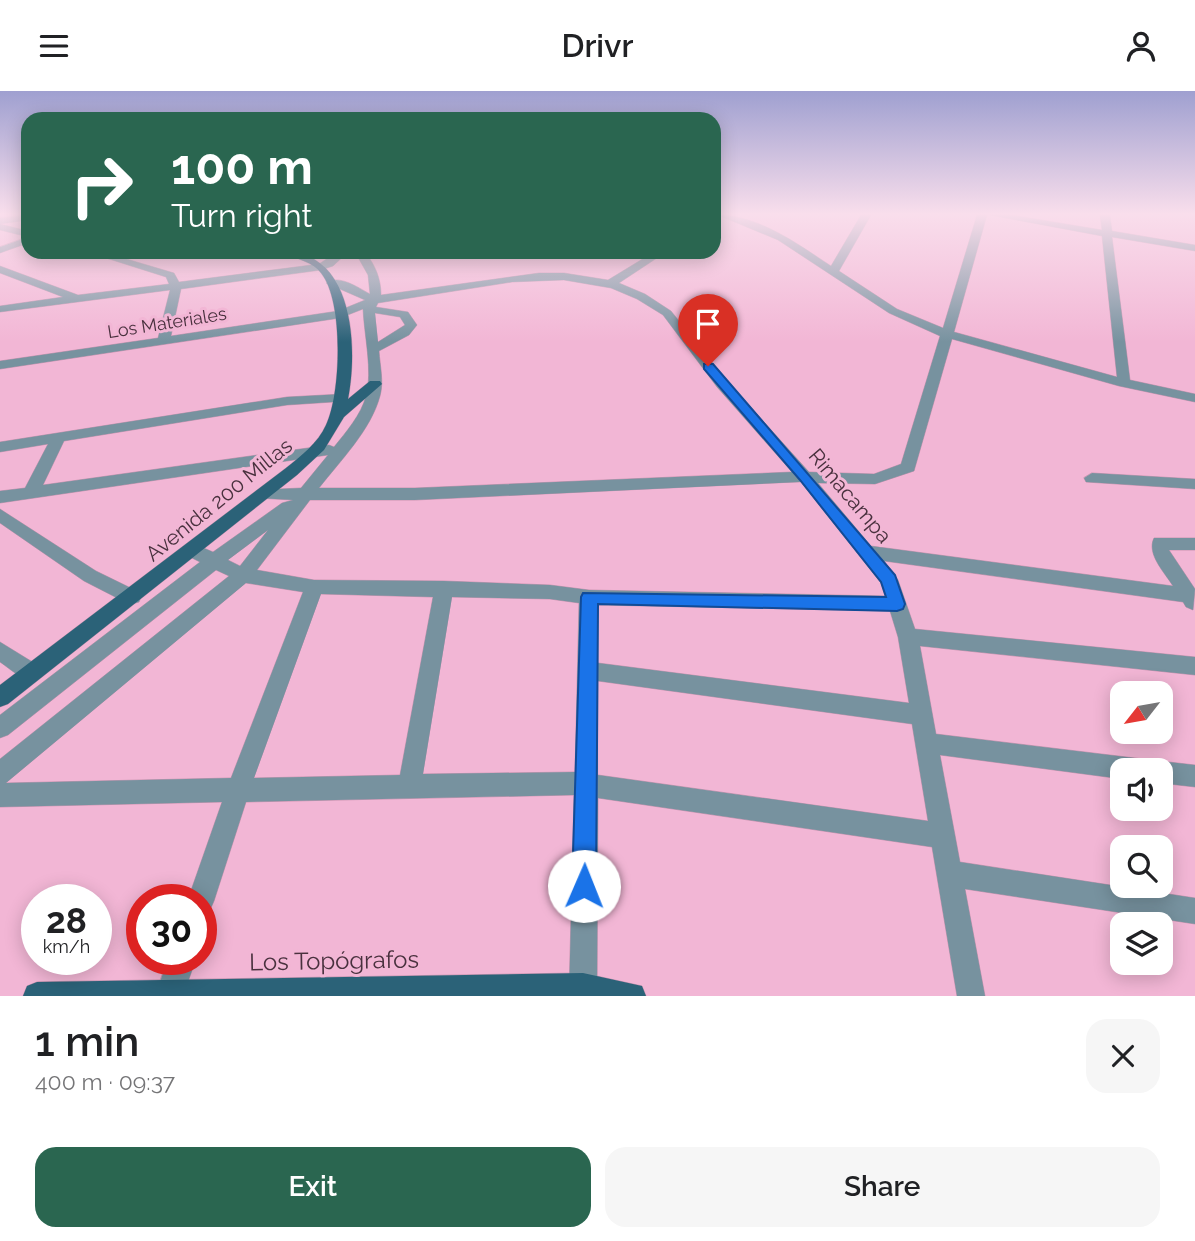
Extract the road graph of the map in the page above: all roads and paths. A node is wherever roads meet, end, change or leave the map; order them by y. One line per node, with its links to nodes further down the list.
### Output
1 (813, 257): 12 (street)
2 (841, 257): 12 (street)
3 (970, 257): 20 (street)
4 (1111, 257): 24 (street)
5 (117, 259): 15 (street)
6 (304, 259): 10 (main road)
7 (333, 259): 10 (street)
8 (364, 259): 17 (street)
9 (650, 259): 14 (street)
10 (321, 267): 13 (main road); 15 (street)
11 (0, 269): 16 (street)
12 (834, 270): 20 (street)
13 (331, 283): 17 (street); 19 (main road)
14 (611, 283): 17 (street, Rimacampa); 32 (street, Rimacampa)
15 (176, 287): 16 (street); 21 (street)
16 (79, 299): 18 (street)
17 (372, 305): 19 (street, Rimacampa); 22 (street); 22 (street)
18 (0, 309)
19 (340, 314): 21 (street, Los Materiales); 27 (main road)
20 (947, 334): 24 (street); 32 (street)
21 (163, 342): 23 (street, Los Materiales)
22 (372, 350): 25 (street)
23 (0, 365)
24 (1124, 383): 26 (street)
25 (375, 384): 27 (main road); 31 (street)
26 (1195, 398)
27 (341, 406): 28 (street); 30 (main road, Avenida 200 Millas)
28 (58, 438): 29 (street); 35 (street)
29 (0, 447)
30 (314, 450): 31 (street); 35 (street); 36 (main road, Avenida 200 Millas)
31 (340, 450): 37 (street)
32 (805, 477): 37 (street); 42 (street, Rimacampa)
33 (1092, 478): 34 (street)
34 (1195, 484)
35 (31, 493): 38 (street)
36 (263, 494): 37 (street); 41 (main road, Avenida 200 Millas)
37 (305, 495): 43 (street); 44 (street)
38 (0, 497)
39 (0, 515): 47 (street)
40 (1195, 544): 49 (street)
41 (192, 550): 43 (street); 47 (main road, Avenida 200 Millas)
42 (866, 552): 49 (street); 50 (street, Rimacampa)
43 (214, 561): 44 (street); 58 (street)
44 (243, 575): 45 (street); 62 (street)
45 (313, 587): 46 (street); 66 (street)
46 (444, 589): 48 (street); 64 (street)
47 (132, 597): 55 (main road, Avenida 200 Millas)
48 (589, 597): 50 (street); 54 (street)
49 (1192, 600)
50 (897, 604): 51 (street, Rimacampa)
51 (908, 637): 53 (street); 57 (street, Rimacampa)
52 (0, 650): 55 (street)
53 (1195, 666)
54 (588, 671): 57 (street); 65 (street)
55 (32, 672): 56 (main road, Avenida 200 Millas)
56 (0, 697)
57 (922, 715): 59 (street, Rimacampa)
58 (0, 728)
59 (927, 743): 60 (street); 68 (street, Rimacampa)
60 (1110, 766)
61 (1173, 773): 63 (street)
62 (0, 774)
63 (1195, 776)
64 (410, 785): 65 (street); 66 (street)
65 (585, 785): 68 (street); 73 (street)
66 (238, 790): 67 (street); 70 (street)
67 (0, 795)
68 (944, 836): 69 (street, Rimacampa)
69 (951, 874): 71 (street); 77 (street, Rimacampa)
70 (207, 884)
71 (1195, 911)
72 (177, 975): 74 (street)
73 (583, 992): 74 (main road, Los Topógrafos); 76 (main road, Los Topógrafos)
74 (170, 995): 75 (main road, Los Topógrafos)
75 (37, 996)
76 (632, 996)
77 (971, 996)

